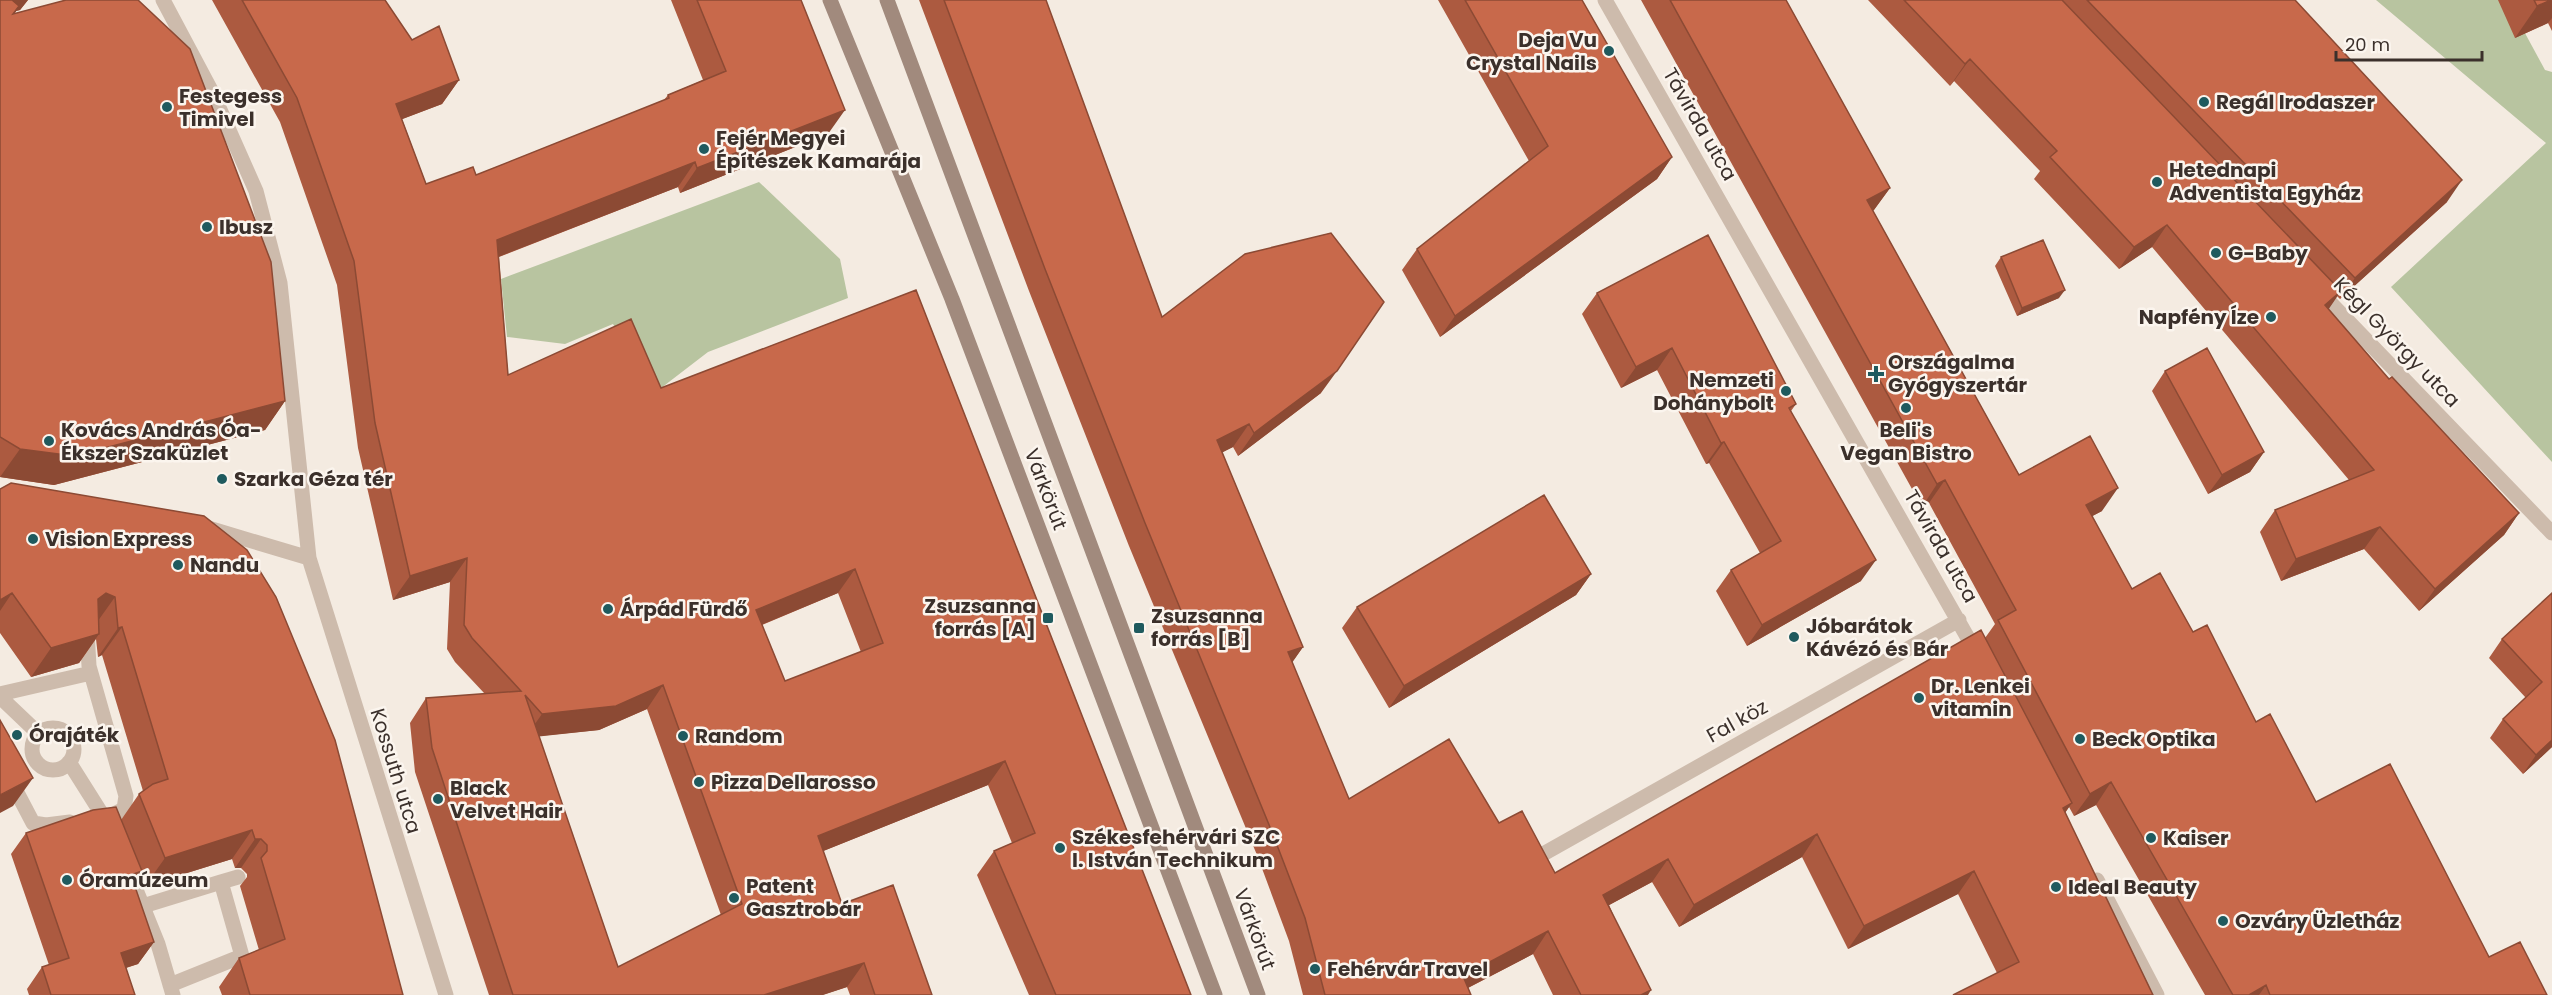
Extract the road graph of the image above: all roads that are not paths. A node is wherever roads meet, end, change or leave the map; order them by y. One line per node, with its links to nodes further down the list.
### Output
1 (163, 0): 8 (street, Kossuth utca)
2 (830, 0): 25 (street, Várkörút)
3 (887, 0): 26 (street, Várkörút)
4 (1605, 0): 9 (street, Távirda utca)
5 (2304, 276): 7 (street, Kégl György utca)
6 (196, 524): 8 (street)
7 (2552, 533)
8 (309, 558): 24 (street, Kossuth utca)
9 (1959, 620): 11 (street, Távirda utca); 18 (street, Fal köz)
10 (87, 631): 12 (street)
11 (1987, 672)
12 (91, 673): 13 (street); 17 (street)
13 (0, 696): 14 (street)
14 (39, 734): 16 (street); 16 (street)
15 (0, 760): 17 (street)
16 (69, 762): 17 (street)
17 (107, 818): 22 (street)
18 (1536, 858)
19 (2091, 870): 27 (street)
20 (238, 877): 21 (street)
21 (221, 882): 22 (street); 23 (street)
22 (143, 906): 23 (street)
23 (172, 990)
24 (446, 995)
25 (1215, 995)
26 (1258, 995)
27 (2157, 995)

